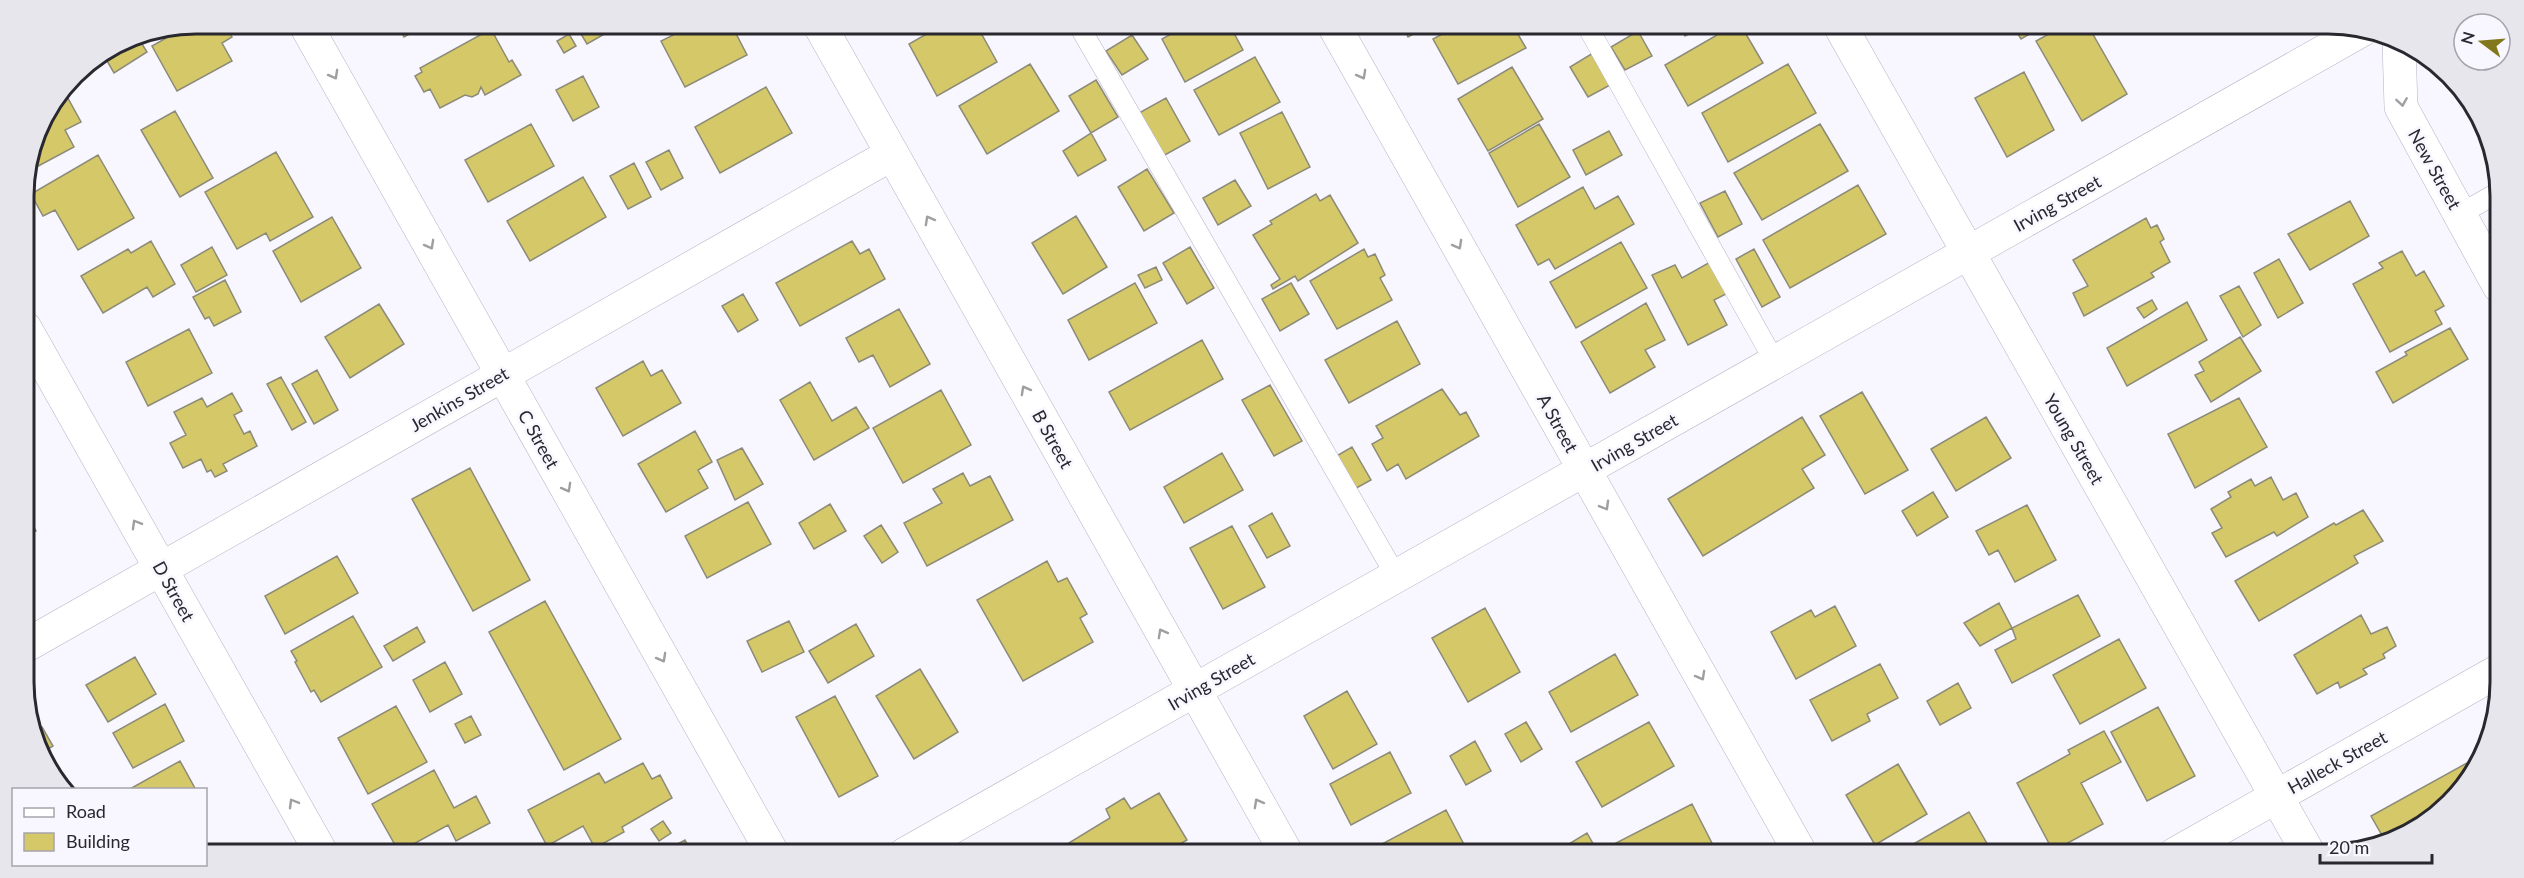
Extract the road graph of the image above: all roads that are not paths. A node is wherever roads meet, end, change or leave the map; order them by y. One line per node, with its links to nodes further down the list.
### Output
1 (1339, 34): 17 (street, A Street, one-way to 17)
2 (1592, 34): 15 (lane)
3 (1845, 34): 12 (street, Young Street)
4 (311, 35): 16 (street, C Street, one-way to 16)
5 (825, 35): 9 (street, B Street)
6 (1084, 35): 19 (lane)
7 (2351, 36): 12 (street, Irving Street)
8 (2399, 51): 11 (street, New Street, one-way to 11)
9 (892, 154): 16 (street, Jenkins Street); 22 (street, B Street, one-way to 9)
10 (2490, 197): 11 (lane)
11 (2460, 214): 13 (street, New Street)
12 (1969, 252): 15 (street, Irving Street); 23 (street, Young Street)
13 (2490, 269)
14 (35, 346): 18 (street, D Street, one-way to 14)
15 (1775, 362): 17 (street, Irving Street)
16 (503, 375): 18 (street, Jenkins Street); 29 (street, C Street, one-way to 29)
17 (1584, 470): 19 (street, Irving Street); 25 (street, A Street, one-way to 25)
18 (161, 569): 20 (street, Jenkins Street); 28 (street, D Street, one-way to 18)
19 (1396, 576): 22 (street, Irving Street)
20 (35, 640)
21 (2490, 676): 23 (street, Halleck Street)
22 (1194, 690): 24 (street, B Street, one-way to 22); 30 (street, Irving Street)
23 (2277, 796): 26 (street, Halleck Street); 27 (street, Young Street)
24 (1281, 843)
25 (1795, 843)
26 (2194, 843)
27 (2303, 843)
28 (316, 844)
29 (767, 844)
30 (923, 844)

